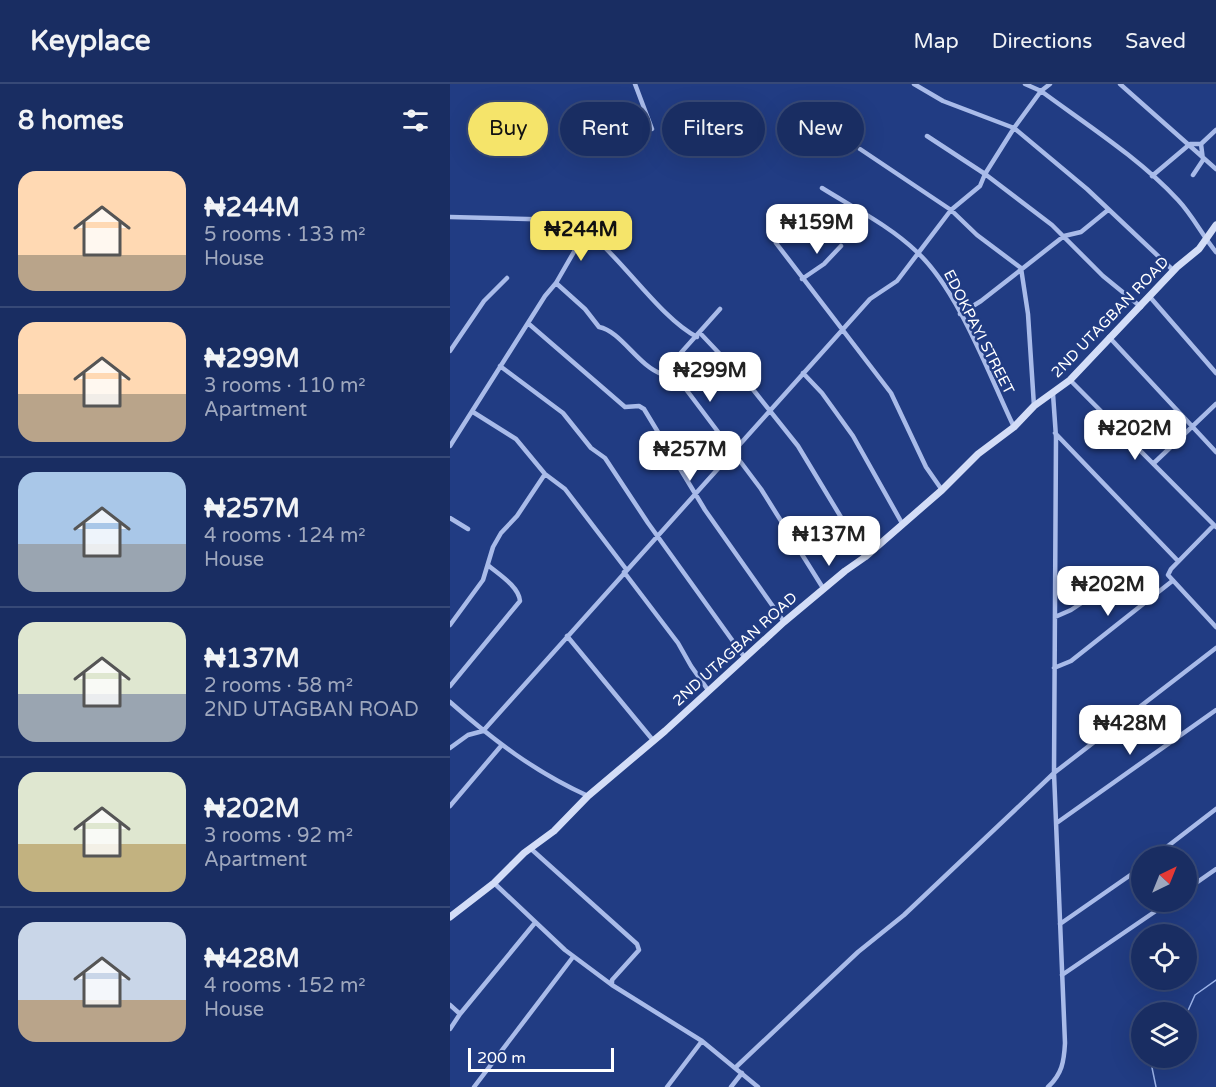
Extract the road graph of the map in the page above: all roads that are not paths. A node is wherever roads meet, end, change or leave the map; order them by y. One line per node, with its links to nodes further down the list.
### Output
1 (635, 84): 8 (street)
2 (914, 84): 7 (street)
3 (1025, 84): 6 (street)
4 (1050, 84): 6 (street)
5 (1120, 84): 11 (street)
6 (1041, 91): 7 (street); 18 (street)
7 (1014, 128): 16 (street); 21 (street)
8 (652, 129)
9 (1216, 130): 12 (street)
10 (927, 136): 16 (street)
11 (1190, 144): 12 (street); 14 (street); 18 (street)
12 (1201, 144): 14 (street)
13 (864, 152): 20 (street)
14 (1202, 156): 15 (street); 17 (street)
15 (1216, 169)
16 (984, 174): 20 (street); 25 (street)
17 (1193, 175)
18 (1152, 176): 26 (street)
19 (822, 188): 29 (street, EDOKPAYI STREET)
20 (951, 210): 29 (street); 31 (street)
21 (1108, 210): 25 (street); 32 (street)
22 (450, 218): 24 (street)
23 (1216, 225): 26 (street, 2ND UTAGBAN ROAD)
24 (586, 231): 35 (street); 42 (street)
25 (1064, 236): 31 (street); 37 (street)
26 (1206, 240): 30 (street); 32 (street, 2ND UTAGBAN ROAD)
27 (776, 243): 34 (street)
28 (841, 246): 34 (street)
29 (918, 252): 39 (street, EDOKPAYI STREET); 41 (street)
30 (1216, 252)
31 (1021, 268): 39 (street); 52 (street)
32 (1174, 271): 36 (street, 2ND UTAGBAN ROAD)
33 (507, 278): 44 (street)
34 (802, 279): 41 (street)
35 (556, 283): 40 (street); 46 (street)
36 (1150, 297): 37 (street, 2ND UTAGBAN ROAD); 47 (street)
37 (1141, 307): 43 (street, 2ND UTAGBAN ROAD)
38 (720, 309): 42 (street)
39 (960, 314): 55 (street, EDOKPAYI STREET)
40 (529, 324): 45 (street); 64 (street)
41 (844, 330): 48 (street); 63 (street)
42 (699, 335): 46 (street); 53 (street)
43 (1109, 337): 49 (street, 2ND UTAGBAN ROAD); 56 (street)
44 (450, 351)
45 (500, 366): 54 (street); 69 (street)
46 (670, 368): 59 (street)
47 (1216, 373)
48 (803, 374): 53 (street); 66 (street)
49 (1070, 380): 50 (street, 2ND UTAGBAN ROAD); 67 (street)
50 (1053, 394): 52 (street, 2ND UTAGBAN ROAD); 57 (street)
51 (1216, 404): 56 (street)
52 (1034, 406): 55 (street, 2ND UTAGBAN ROAD)
53 (770, 410): 59 (street); 70 (street)
54 (473, 412): 58 (street); 62 (street)
55 (1014, 427): 63 (street, 2ND UTAGBAN ROAD)
56 (1193, 427): 60 (street); 61 (street)
57 (1055, 433): 71 (street); 77 (street)
58 (450, 446)
59 (731, 452): 64 (street); 75 (street)
60 (1216, 452)
61 (1154, 463)
62 (545, 474): 72 (street); 73 (street)
63 (942, 490): 66 (street, 2ND UTAGBAN ROAD)
64 (695, 493): 69 (street); 78 (street)
65 (450, 518): 68 (street)
66 (903, 525): 70 (street, 2ND UTAGBAN ROAD)
67 (1215, 526): 71 (street)
68 (468, 529)
69 (658, 534): 73 (street); 83 (street)
70 (865, 557): 75 (street, 2ND UTAGBAN ROAD)
71 (1178, 561): 74 (street)
72 (489, 566): 79 (street); 85 (street)
73 (625, 570): 81 (street); 86 (street)
74 (1172, 582): 80 (street); 84 (street)
75 (823, 588): 78 (street, 2ND UTAGBAN ROAD)
76 (1092, 596): 77 (street)
77 (1055, 616): 84 (street)
78 (784, 622): 83 (street, 2ND UTAGBAN ROAD)
79 (450, 625)
80 (1216, 627)
81 (567, 636): 90 (street); 92 (street)
82 (1216, 648): 95 (street)
83 (745, 658): 86 (street, 2ND UTAGBAN ROAD)
84 (1054, 668): 95 (street)
85 (450, 686)
86 (708, 690): 92 (street, 2ND UTAGBAN ROAD)
87 (450, 702): 89 (street)
88 (1216, 710): 99 (street)
89 (471, 721): 90 (street); 91 (street)
90 (483, 731): 91 (street); 93 (street)
91 (468, 735): 94 (street)
92 (652, 739): 96 (street, 2ND UTAGBAN ROAD)
93 (501, 746): 96 (street); 97 (street)
94 (450, 748)
95 (1054, 773): 109 (street); 117 (street)
96 (588, 796): 101 (street, 2ND UTAGBAN ROAD)
97 (450, 806)
98 (1216, 809): 100 (street)
99 (1058, 822)
100 (1168, 846)
101 (530, 848): 105 (street, 2ND UTAGBAN ROAD); 112 (street)
102 (1216, 869): 104 (street)
103 (1131, 875): 109 (street)
104 (1197, 882)
105 (494, 883): 107 (street, 2ND UTAGBAN ROAD); 108 (street)
106 (1154, 912): 111 (street)
107 (450, 918)
108 (534, 924): 110 (street); 114 (street)
109 (1060, 924): 111 (street)
110 (573, 957): 112 (street); 119 (street)
111 (1062, 975): 123 (street)
112 (612, 985): 116 (street)
113 (450, 1005): 114 (street)
114 (460, 1014): 115 (street)
115 (450, 1029)
116 (702, 1041): 117 (street); 120 (street)
117 (735, 1068): 118 (street)
118 (742, 1074): 121 (street); 122 (street)
119 (474, 1087)
120 (667, 1087)
121 (731, 1087)
122 (758, 1087)
123 (1048, 1087)

